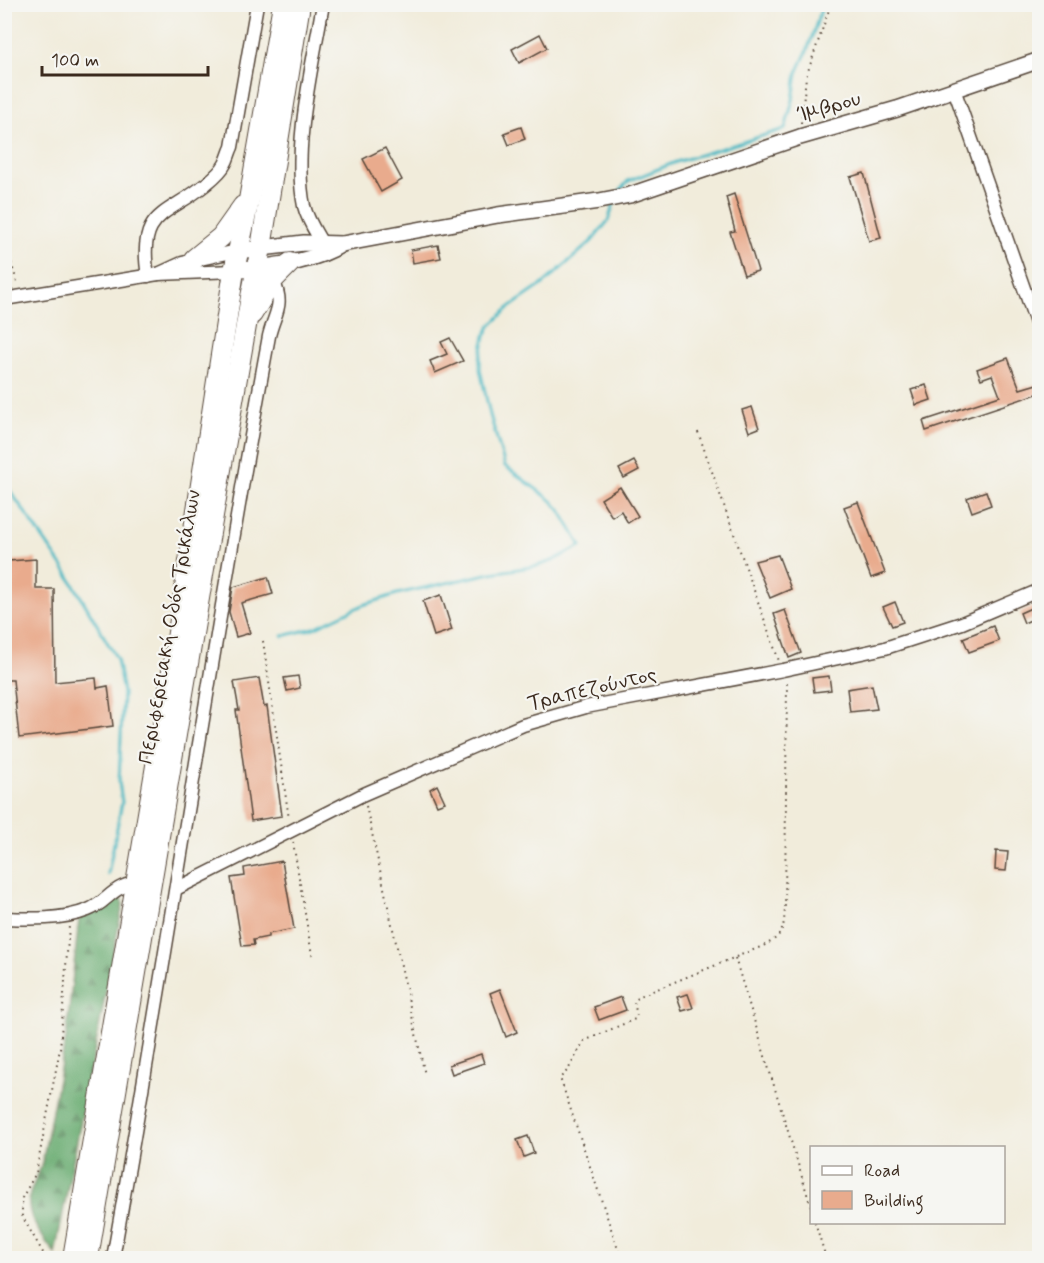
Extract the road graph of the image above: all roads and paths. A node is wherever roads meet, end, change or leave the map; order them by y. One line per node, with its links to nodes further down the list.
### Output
1 (257, 4): 19 (street)
2 (283, 4): 9 (main road, Περιφερειακή Οδός Τρικάλων)
3 (300, 4): 13 (main road, Περιφερειακή Οδός Τρικάλων)
4 (323, 4): 11 (street)
5 (831, 4): 8 (path)
6 (1040, 60): 7 (street, Ίμβρου)
7 (954, 89): 8 (street, Ίμβρου); 24 (street)
8 (800, 137): 12 (street, Ίμβρου)
9 (249, 200): 14 (main road, Περιφερειακή Οδός Τρικάλων); 15 (main road)
10 (4, 240): 21 (path)
11 (322, 243): 12 (street); 13 (street)
12 (342, 244): 16 (street)
13 (261, 248): 14 (street); 17 (main road, Περιφερειακή Οδός Τρικάλων)
14 (237, 251): 15 (street); 18 (main road, Περιφερειακή Οδός Τρικάλων)
15 (194, 259): 19 (street)
16 (290, 263): 17 (street); 20 (main road)
17 (256, 268): 18 (street); 23 (main road, Περιφερειακή Οδός Τρικάλων)
18 (234, 271): 19 (street); 31 (main road, Περιφερειακή Οδός Τρικάλων)
19 (153, 275): 21 (street)
20 (273, 280): 23 (main road); 32 (street)
21 (22, 296): 22 (street)
22 (4, 299)
23 (247, 325): 42 (main road, Περιφερειακή Οδός Τρικάλων)
24 (1040, 334)
25 (698, 432): 28 (path)
26 (1040, 590): 28 (street, Τραπεζούντος)
27 (263, 641): 30 (path)
28 (783, 670): 29 (street, Τραπεζούντος); 36 (path)
29 (364, 794): 30 (street, Τραπεζούντος); 37 (path)
30 (291, 830): 32 (street, Τραπεζούντος); 35 (path)
31 (135, 883): 33 (street); 41 (main road, Περιφερειακή Οδός Τρικάλων)
32 (176, 889): 43 (street)
33 (70, 914): 34 (street); 40 (path)
34 (4, 918)
35 (312, 955)
36 (735, 958): 38 (path); 44 (path)
37 (425, 1075)
38 (810, 1203)
39 (816, 1224): 45 (path)
40 (46, 1258)
41 (73, 1258)
42 (88, 1258)
43 (113, 1258)
44 (621, 1258)
45 (826, 1258)

